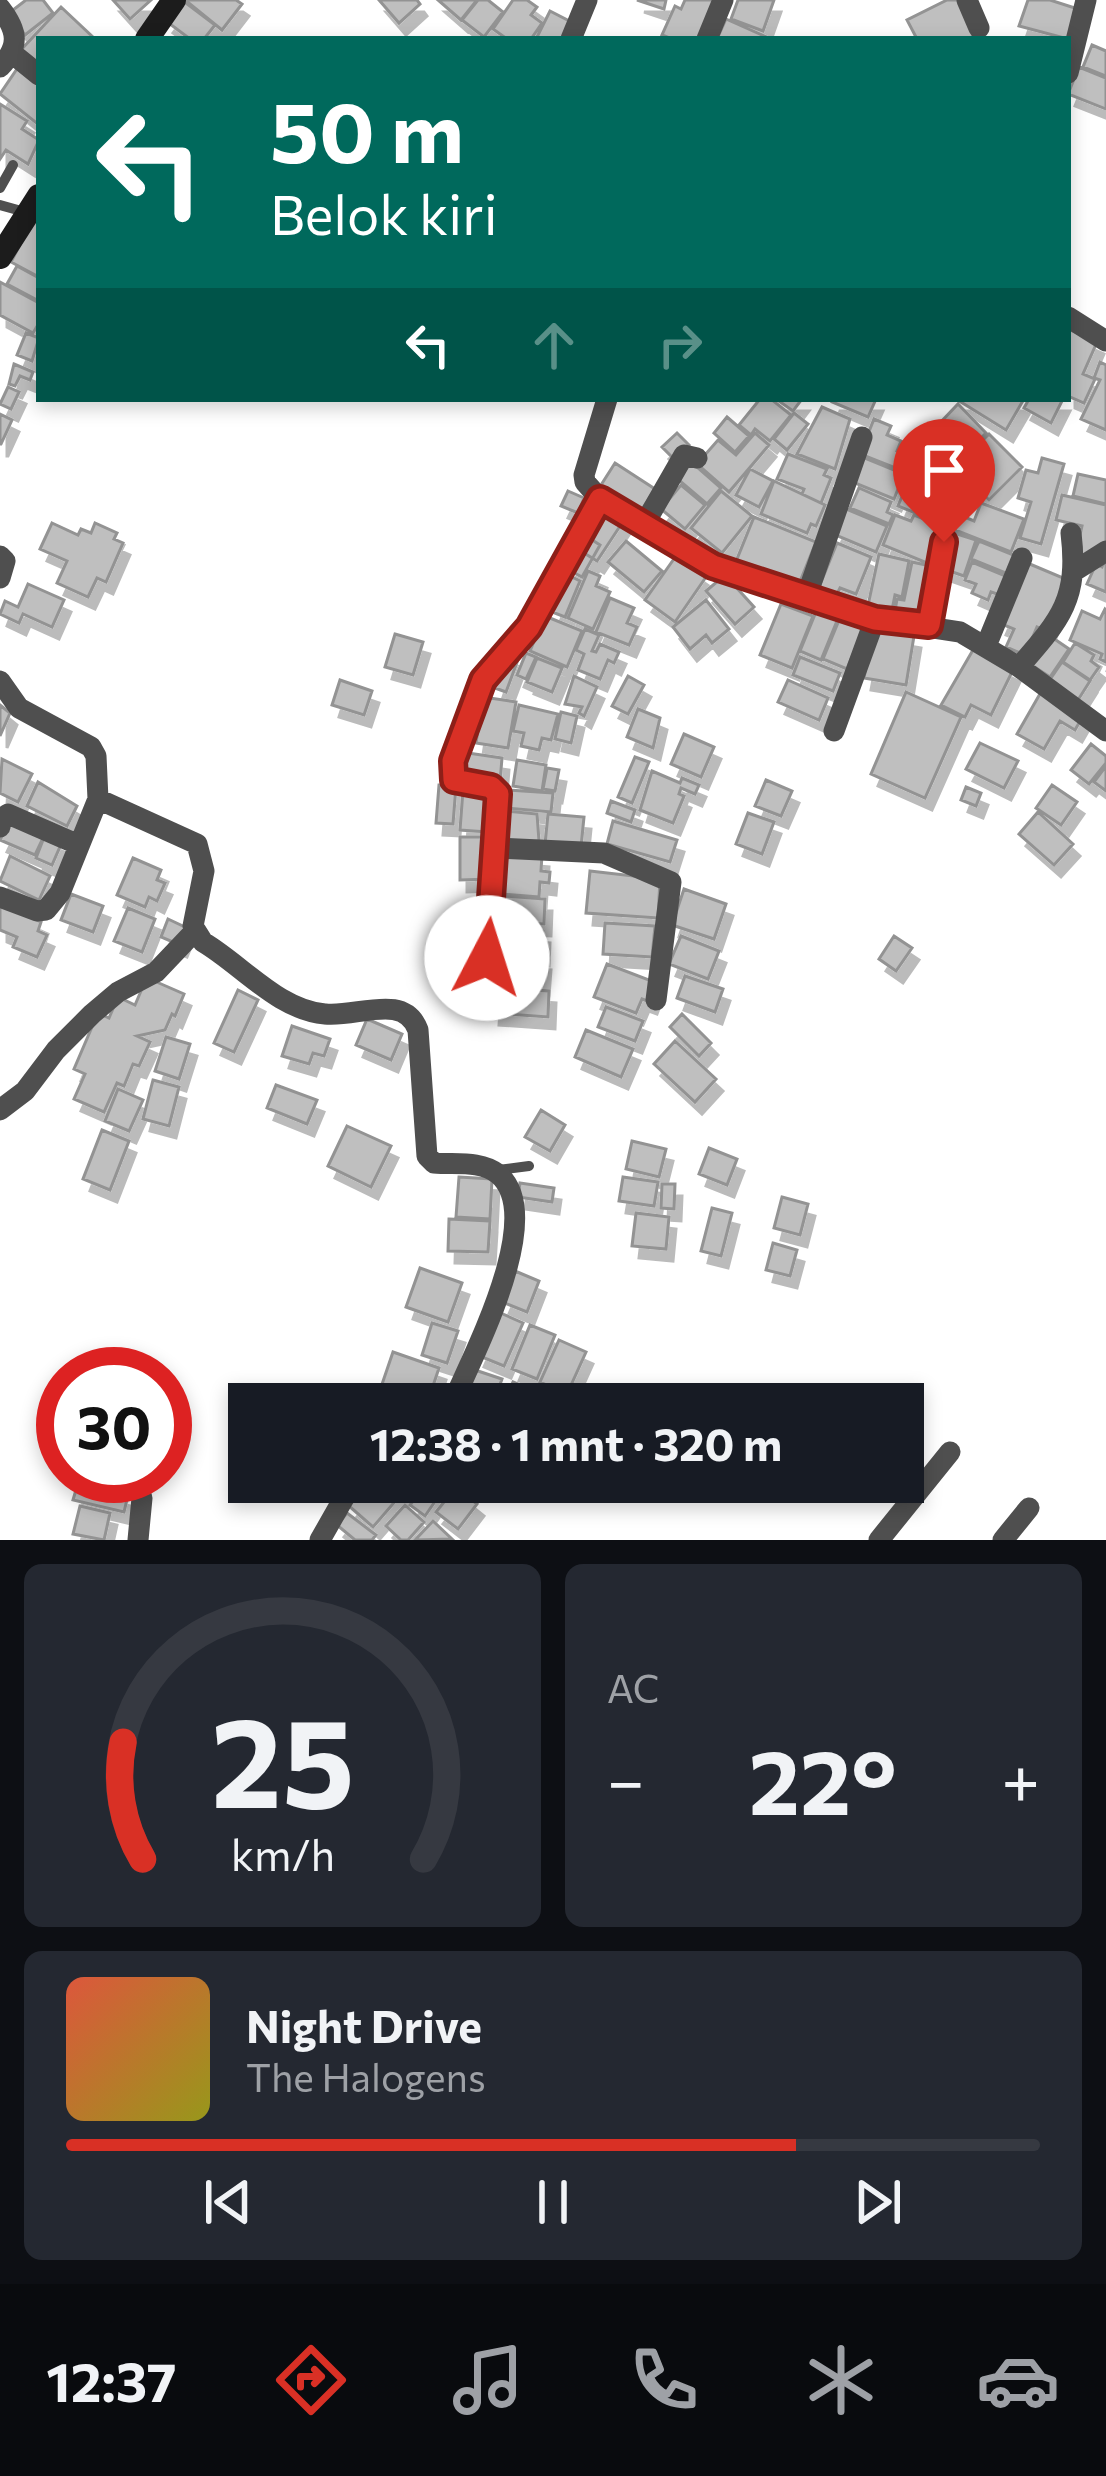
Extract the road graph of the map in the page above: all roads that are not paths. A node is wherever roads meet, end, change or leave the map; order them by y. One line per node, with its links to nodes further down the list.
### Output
1 (174, 0): 8 (street)
2 (586, 0): 9 (street)
3 (723, 0): 10 (street)
4 (967, 0): 7 (street)
5 (1086, 0): 12 (street)
6 (0, 8): 11 (street)
7 (979, 28)
8 (149, 36)
9 (572, 36)
10 (708, 36)
11 (6, 60): 13 (street)
12 (1071, 61)
13 (36, 74)
14 (13, 165): 15 (lane)
15 (0, 188)
16 (33, 204): 17 (lane); 18 (street)
17 (0, 205)
18 (0, 256)
19 (1071, 319): 20 (street)
20 (1106, 341)
21 (606, 402): 24 (street)
22 (862, 437): 33 (street)
23 (698, 458): 25 (street)
24 (600, 499): 25 (street); 44 (street)
25 (644, 523): 33 (street)
26 (1072, 533): 31 (street)
27 (944, 542): 35 (street)
28 (1106, 551): 31 (street)
29 (0, 556): 32 (street)
30 (1022, 558): 36 (street)
31 (1076, 570): 37 (street)
32 (0, 578)
33 (806, 598): 34 (street)
34 (875, 619): 35 (street); 40 (street)
35 (929, 625): 36 (street)
36 (986, 646): 37 (street)
37 (1019, 668): 39 (street)
38 (0, 681): 41 (street)
39 (1106, 730)
40 (834, 731)
41 (98, 799): 43 (street); 46 (street)
42 (0, 827): 43 (street)
43 (79, 844): 45 (street)
44 (496, 848): 47 (street); 48 (street)
45 (0, 896)
46 (194, 932): 49 (street); 51 (street)
47 (484, 995)
48 (656, 1000)
49 (0, 1110)
50 (530, 1166): 51 (lane)
51 (495, 1171): 52 (street)
52 (461, 1383)
53 (950, 1452): 59 (street)
54 (142, 1503): 57 (street)
55 (341, 1503): 58 (street)
56 (1030, 1508): 60 (street)
57 (138, 1540)
58 (320, 1540)
59 (879, 1540)
60 (1003, 1540)

